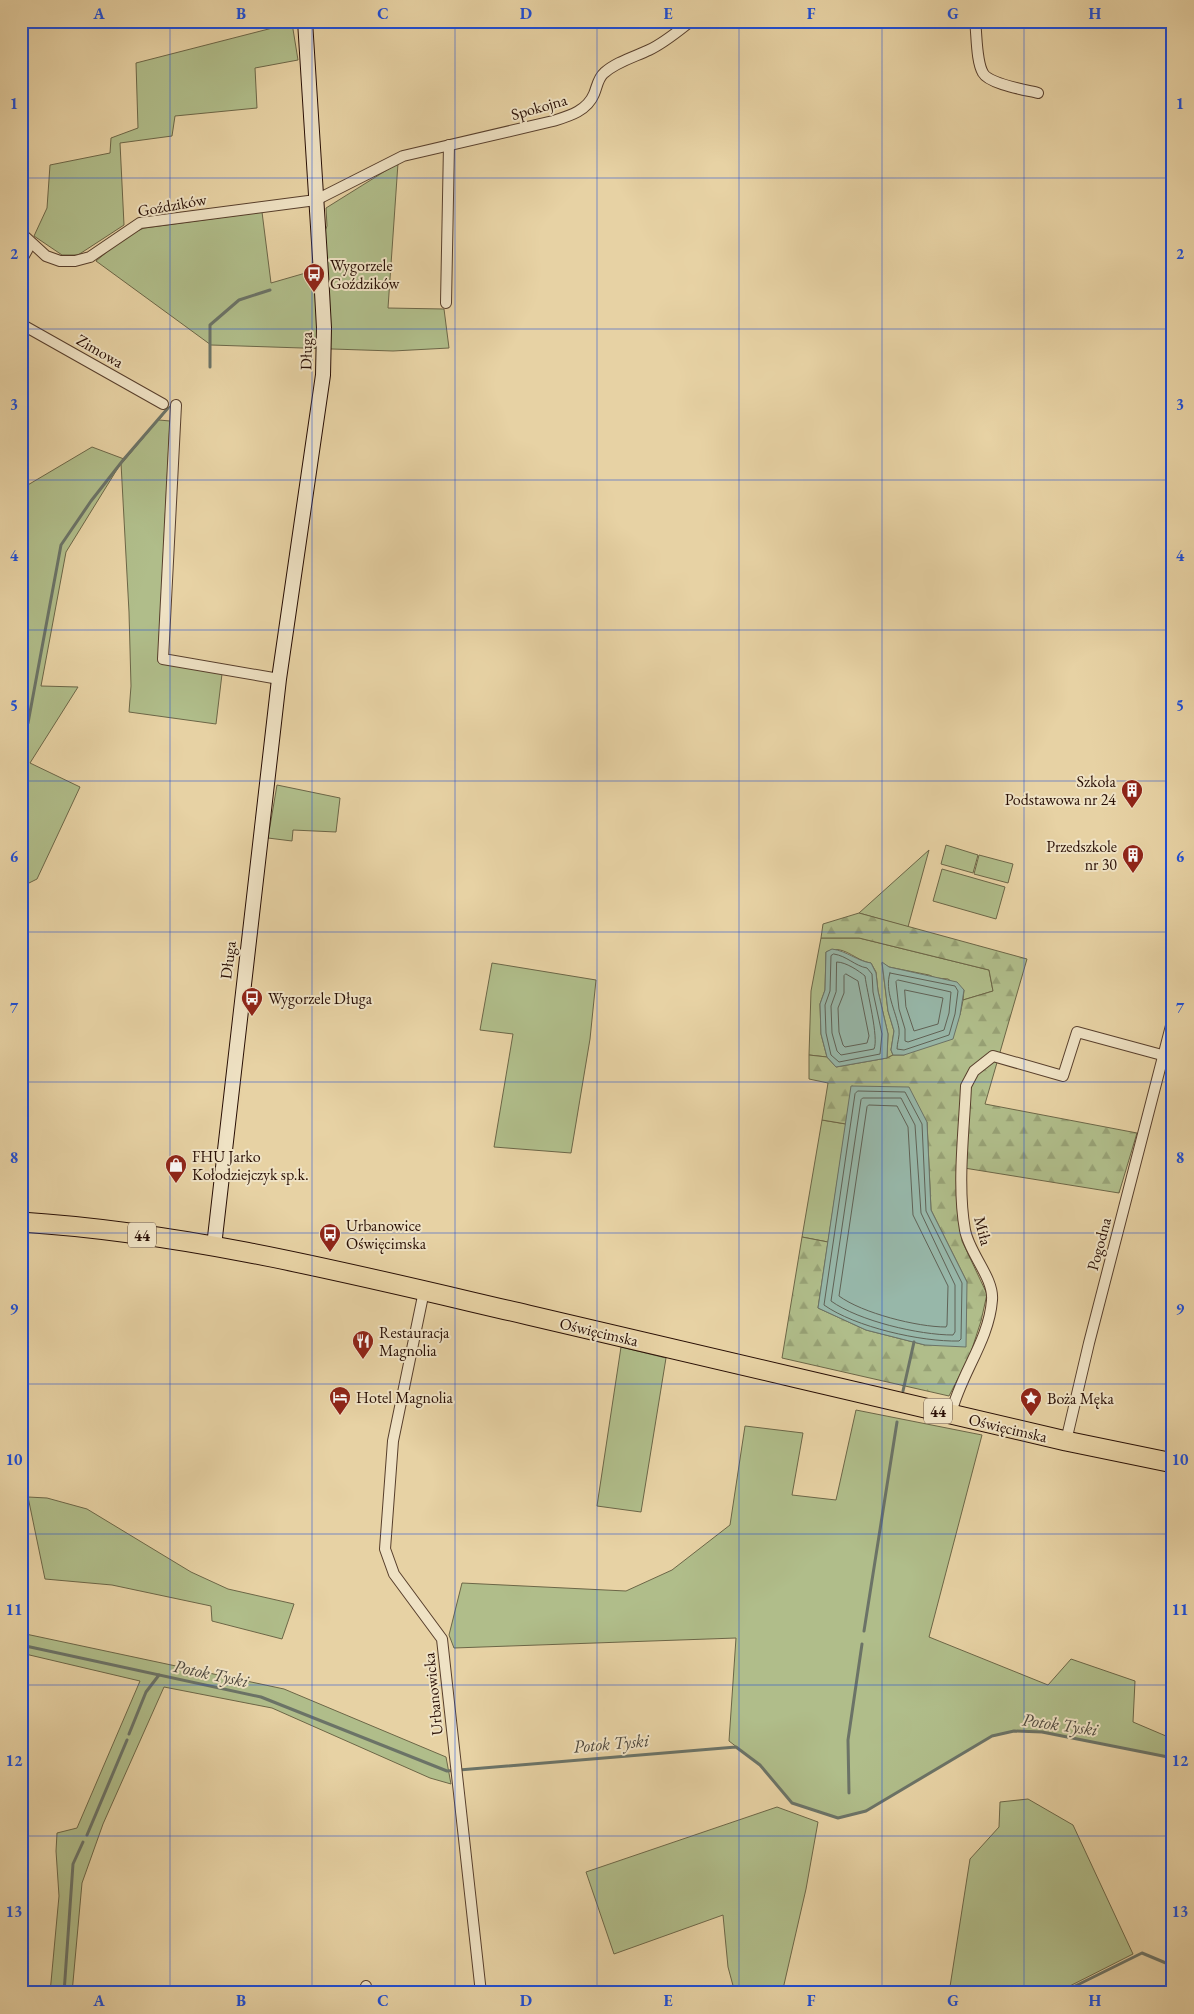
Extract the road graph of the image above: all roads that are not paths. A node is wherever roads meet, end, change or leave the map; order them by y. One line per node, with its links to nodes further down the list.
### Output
1 (305, 21): 8 (street, Długa)
2 (691, 21): 7 (street, Spokojna)
3 (887, 21): 4 (street)
4 (908, 21)
5 (975, 21): 6 (street)
6 (1038, 93)
7 (449, 145): 8 (street, Spokojna); 12 (street)
8 (316, 200): 10 (street, Goździków); 16 (street, Długa)
9 (21, 233): 10 (street, Goździków)
10 (31, 243): 11 (street)
11 (21, 261)
12 (446, 303)
13 (21, 324): 14 (street, Zimowa)
14 (163, 404)
15 (176, 405): 16 (street)
16 (279, 680): 20 (street, Długa)
17 (1173, 1018): 18 (street, Pogodna)
18 (1168, 1056): 22 (street, Miła); 23 (street, Pogodna)
19 (21, 1222): 20 (highway, Oświęcimska / 44)
20 (214, 1246): 21 (highway, Oświęcimska / 44)
21 (424, 1291): 22 (highway, Oświęcimska / 44); 25 (street, Urbanowicka)
22 (951, 1414): 23 (highway, Oświęcimska / 44)
23 (1066, 1441): 24 (highway, Oświęcimska / 44)
24 (1173, 1463)
25 (481, 1993)

